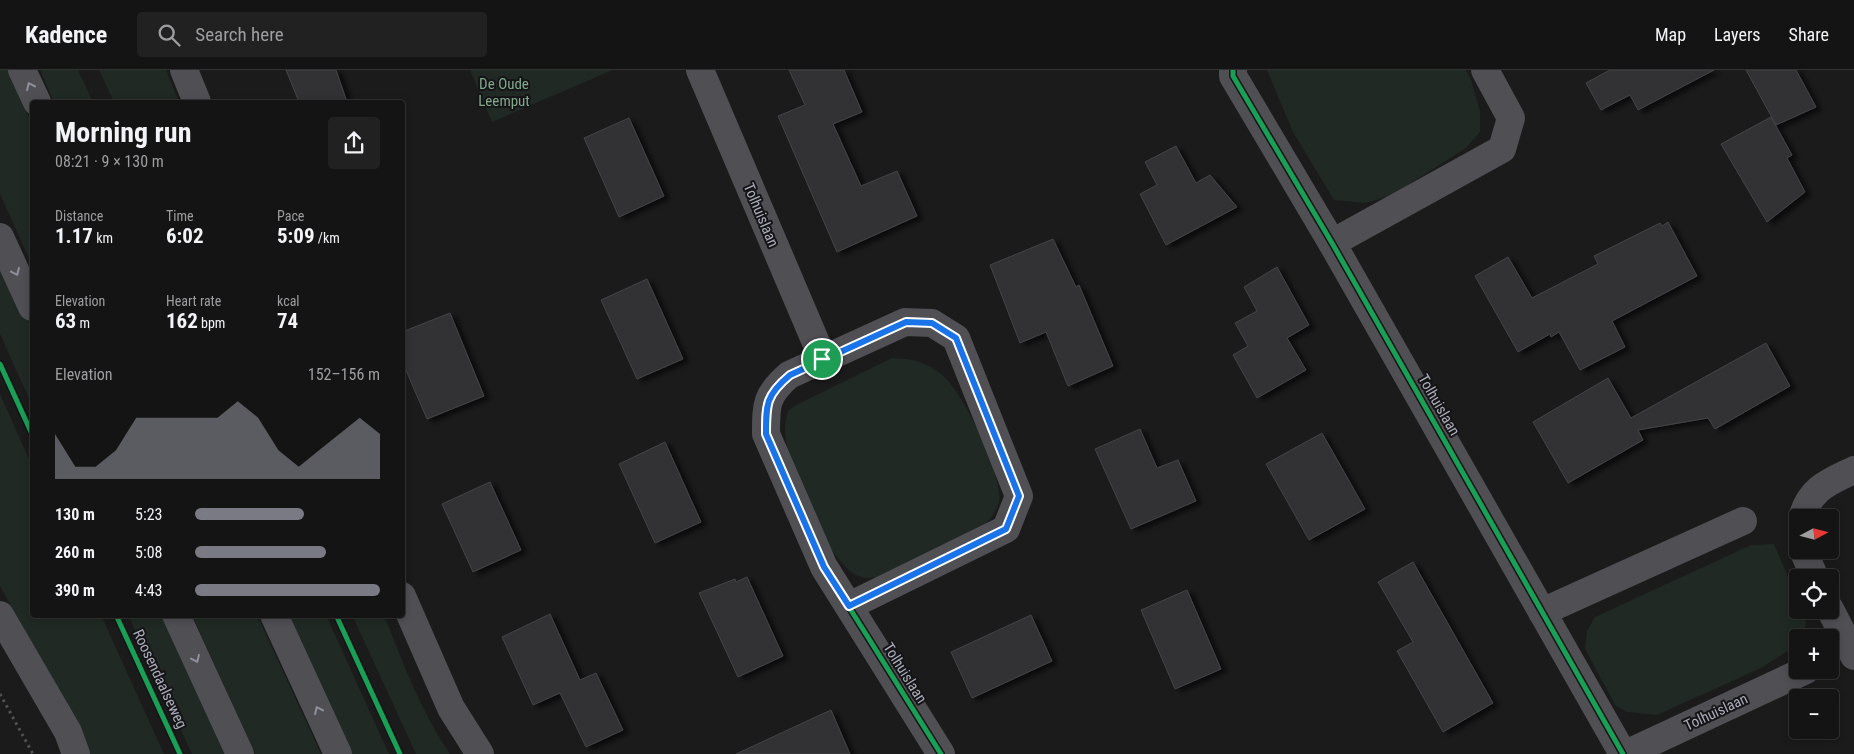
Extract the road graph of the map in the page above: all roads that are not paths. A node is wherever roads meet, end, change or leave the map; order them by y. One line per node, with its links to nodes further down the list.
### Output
1 (22, 70): 6 (street, one-way to 1)
2 (184, 70): 7 (street)
3 (700, 70): 11 (street, Tolhuislaan)
4 (1233, 70): 9 (street, Tolhuislaan)
5 (1486, 70): 9 (street)
6 (37, 100)
7 (196, 100)
8 (0, 237): 10 (street, one-way to 10)
9 (1332, 243): 17 (street, Tolhuislaan)
10 (30, 303)
11 (822, 359): 16 (street, Tolhuislaan); 16 (street, Tolhuislaan)
12 (1854, 470): 13 (street)
13 (1807, 509)
14 (1743, 521): 17 (street)
15 (405, 603): 27 (street)
16 (849, 606): 28 (street, Tolhuislaan)
17 (1542, 612): 29 (street, Tolhuislaan)
18 (0, 614): 24 (street)
19 (177, 618): 25 (street, one-way to 25)
20 (275, 618): 26 (street, one-way to 20)
21 (1833, 619): 22 (street)
22 (1845, 655)
23 (1789, 678): 29 (street, Tolhuislaan)
24 (76, 754)
25 (240, 754)
26 (338, 754)
27 (480, 754)
28 (941, 754)
29 (1624, 754)

